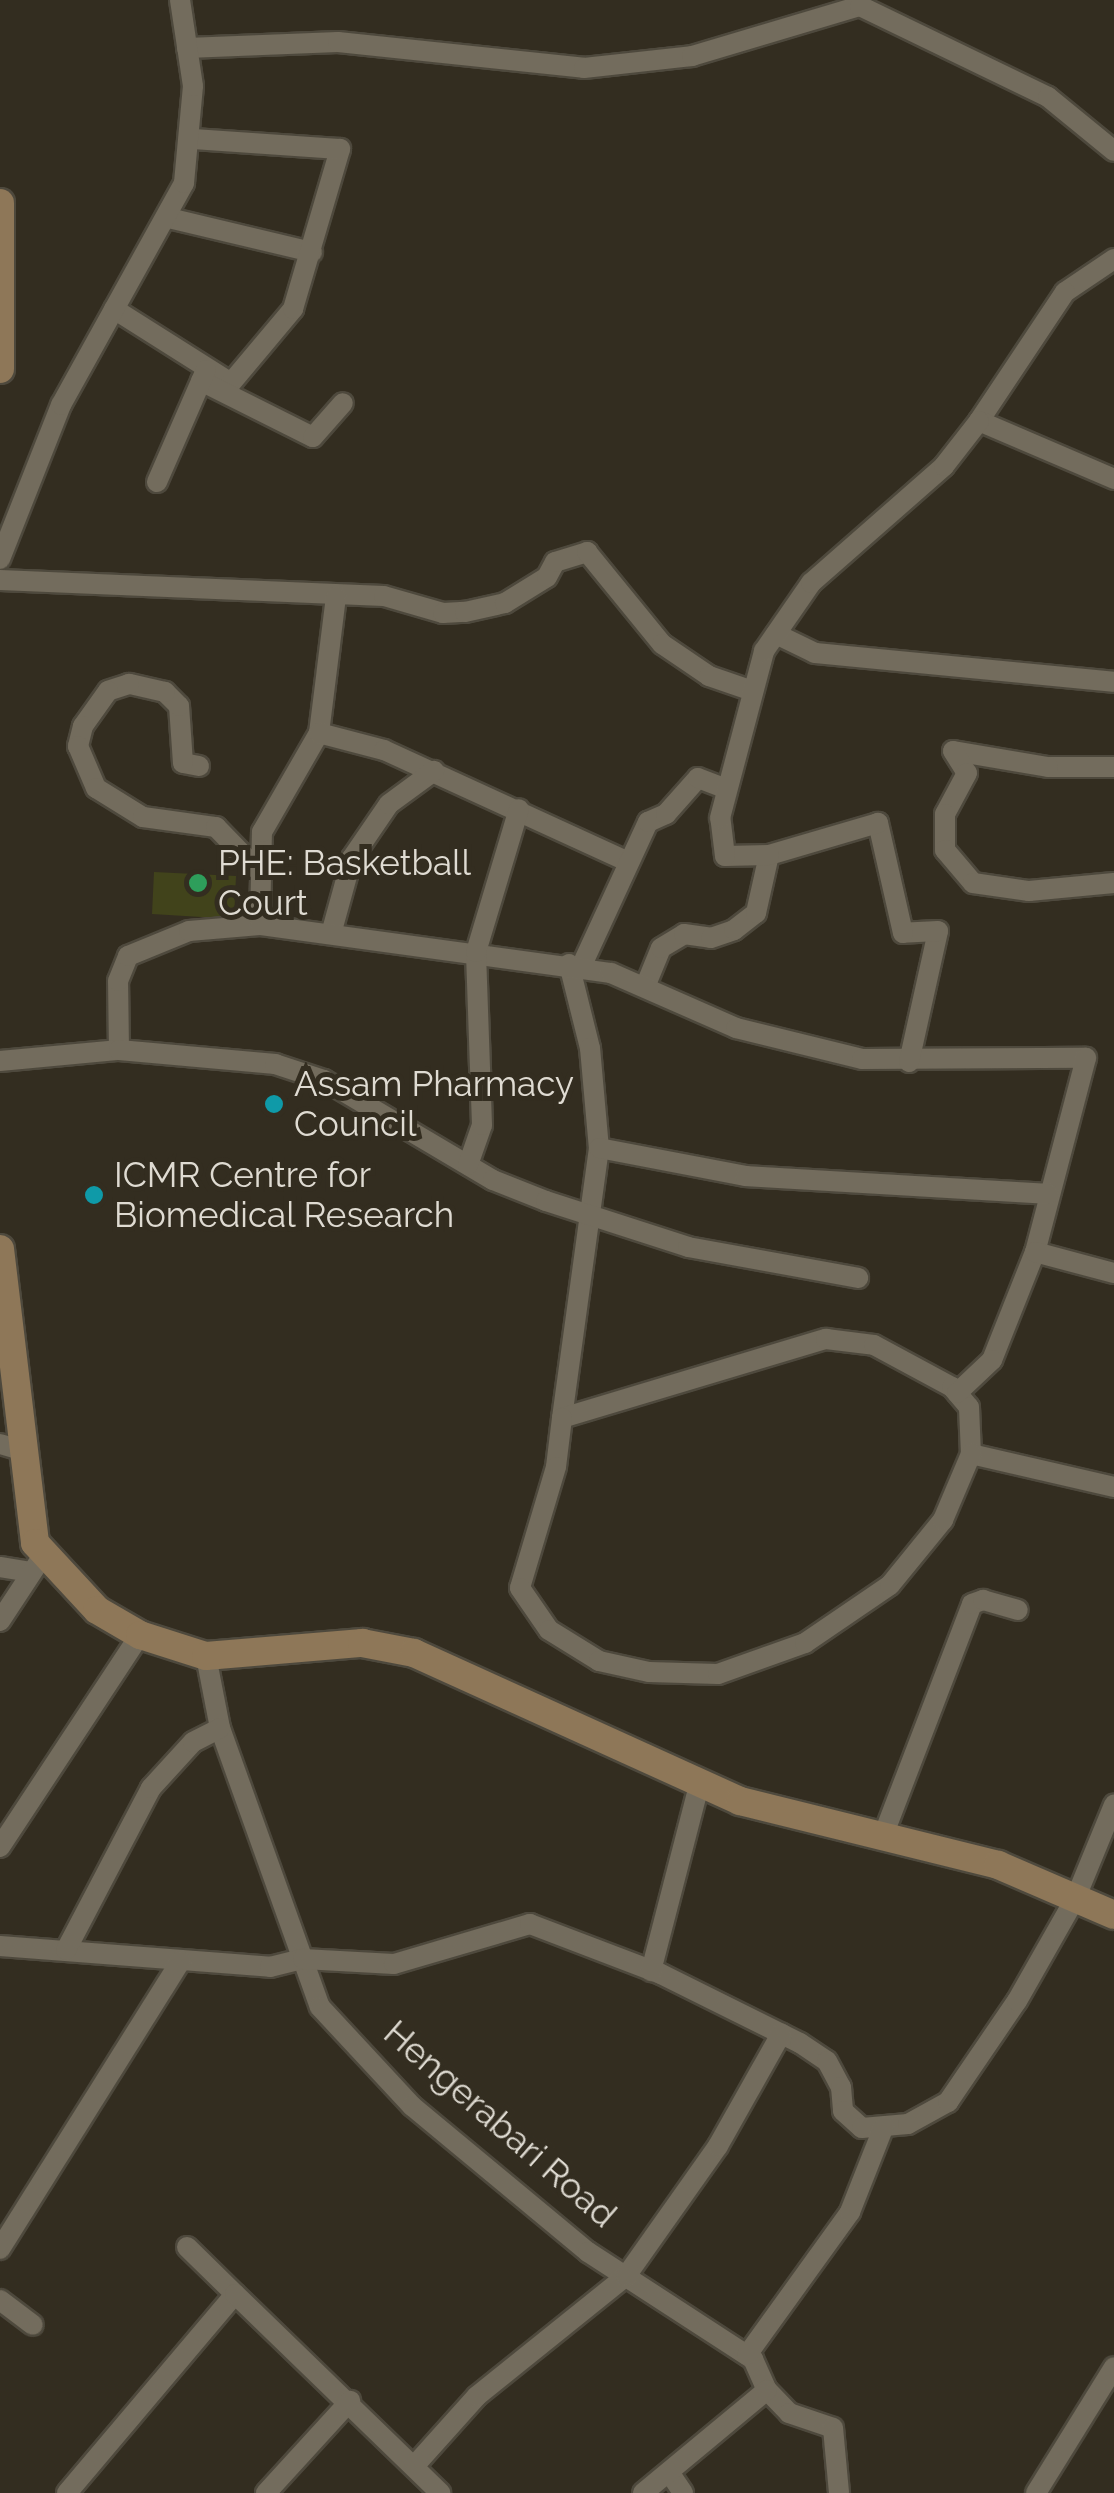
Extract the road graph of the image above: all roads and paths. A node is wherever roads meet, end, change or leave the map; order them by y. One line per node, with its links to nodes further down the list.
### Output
1 (180, 0): 3 (street)
2 (856, 3): 3 (street); 5 (street)
3 (186, 48): 4 (street)
4 (192, 138): 7 (street); 8 (street)
5 (1114, 151)
6 (0, 202): 11 (main road)
7 (169, 218): 8 (street); 10 (street)
8 (312, 252): 13 (street)
9 (1114, 258): 15 (street)
10 (114, 309): 13 (street); 18 (street)
11 (1, 327): 12 (main road)
12 (0, 369)
13 (204, 375): 14 (street); 17 (street)
14 (343, 403)
15 (979, 420): 16 (street); 21 (street)
16 (1114, 479)
17 (158, 482)
18 (0, 558)
19 (0, 580): 20 (street)
20 (336, 597): 23 (street); 24 (street)
21 (776, 634): 22 (street); 23 (street)
22 (1114, 682)
23 (750, 690): 28 (street)
24 (319, 733): 27 (street); 32 (street)
25 (199, 766): 32 (street)
26 (1114, 767): 33 (street)
27 (434, 771): 29 (street); 35 (street)
28 (726, 789): 30 (street); 31 (street)
29 (519, 808): 31 (street); 36 (street)
30 (770, 855): 38 (street); 41 (street)
31 (629, 862): 37 (street)
32 (258, 870): 34 (street)
33 (1114, 883)
34 (260, 925): 35 (street); 39 (street)
35 (330, 934): 36 (street)
36 (476, 952): 37 (street); 43 (street)
37 (575, 966): 38 (street); 42 (street)
38 (645, 987): 41 (street)
39 (119, 1050): 40 (street); 43 (street)
40 (0, 1061)
41 (910, 1062): 44 (street)
42 (599, 1148): 44 (street); 45 (street)
43 (468, 1165): 45 (street)
44 (1048, 1194): 47 (street)
45 (591, 1217): 49 (street); 51 (street)
46 (0, 1249): 52 (main road)
47 (1035, 1252): 48 (street); 50 (street)
48 (1114, 1273)
49 (858, 1278)
50 (957, 1393): 51 (street); 53 (street)
51 (562, 1418): 53 (street)
52 (12, 1447): 55 (main road)
53 (972, 1454): 54 (street)
54 (1114, 1487)
55 (38, 1563): 56 (street); 58 (street); 59 (main road)
56 (0, 1567)
57 (1018, 1610): 64 (street)
58 (0, 1621)
59 (140, 1635): 60 (main road); 65 (street)
60 (206, 1656): 61 (street, Hengerabari Road); 62 (main road)
61 (220, 1728): 69 (street); 70 (street, Hengerabari Road)
62 (699, 1785): 64 (main road); 72 (street)
63 (1114, 1805): 66 (street)
64 (883, 1836): 66 (main road)
65 (0, 1847)
66 (1076, 1897): 67 (main road); 74 (street)
67 (1114, 1915)
68 (0, 1946): 69 (street)
69 (66, 1950): 71 (street)
70 (302, 1959): 71 (street); 72 (street); 77 (street, Hengerabari Road)
71 (181, 1960): 76 (street)
72 (651, 1972): 73 (street)
73 (780, 2034): 74 (street); 77 (street)
74 (884, 2126): 81 (street)
75 (186, 2247): 78 (street)
76 (0, 2249)
77 (626, 2276): 81 (street, Hengerabari Road); 85 (street)
78 (236, 2294): 84 (street); 87 (street)
79 (0, 2300): 80 (street)
80 (33, 2325)
81 (747, 2356): 83 (street, Hengerabari Road)
82 (1114, 2367): 93 (street)
83 (767, 2390): 86 (street); 92 (street, Hengerabari Road)
84 (350, 2401): 85 (street); 88 (street)
85 (416, 2464): 89 (street)
86 (668, 2472): 90 (street); 91 (street)
87 (68, 2493)
88 (266, 2493)
89 (440, 2493)
90 (643, 2493)
91 (683, 2493)
92 (840, 2493)
93 (1036, 2493)

